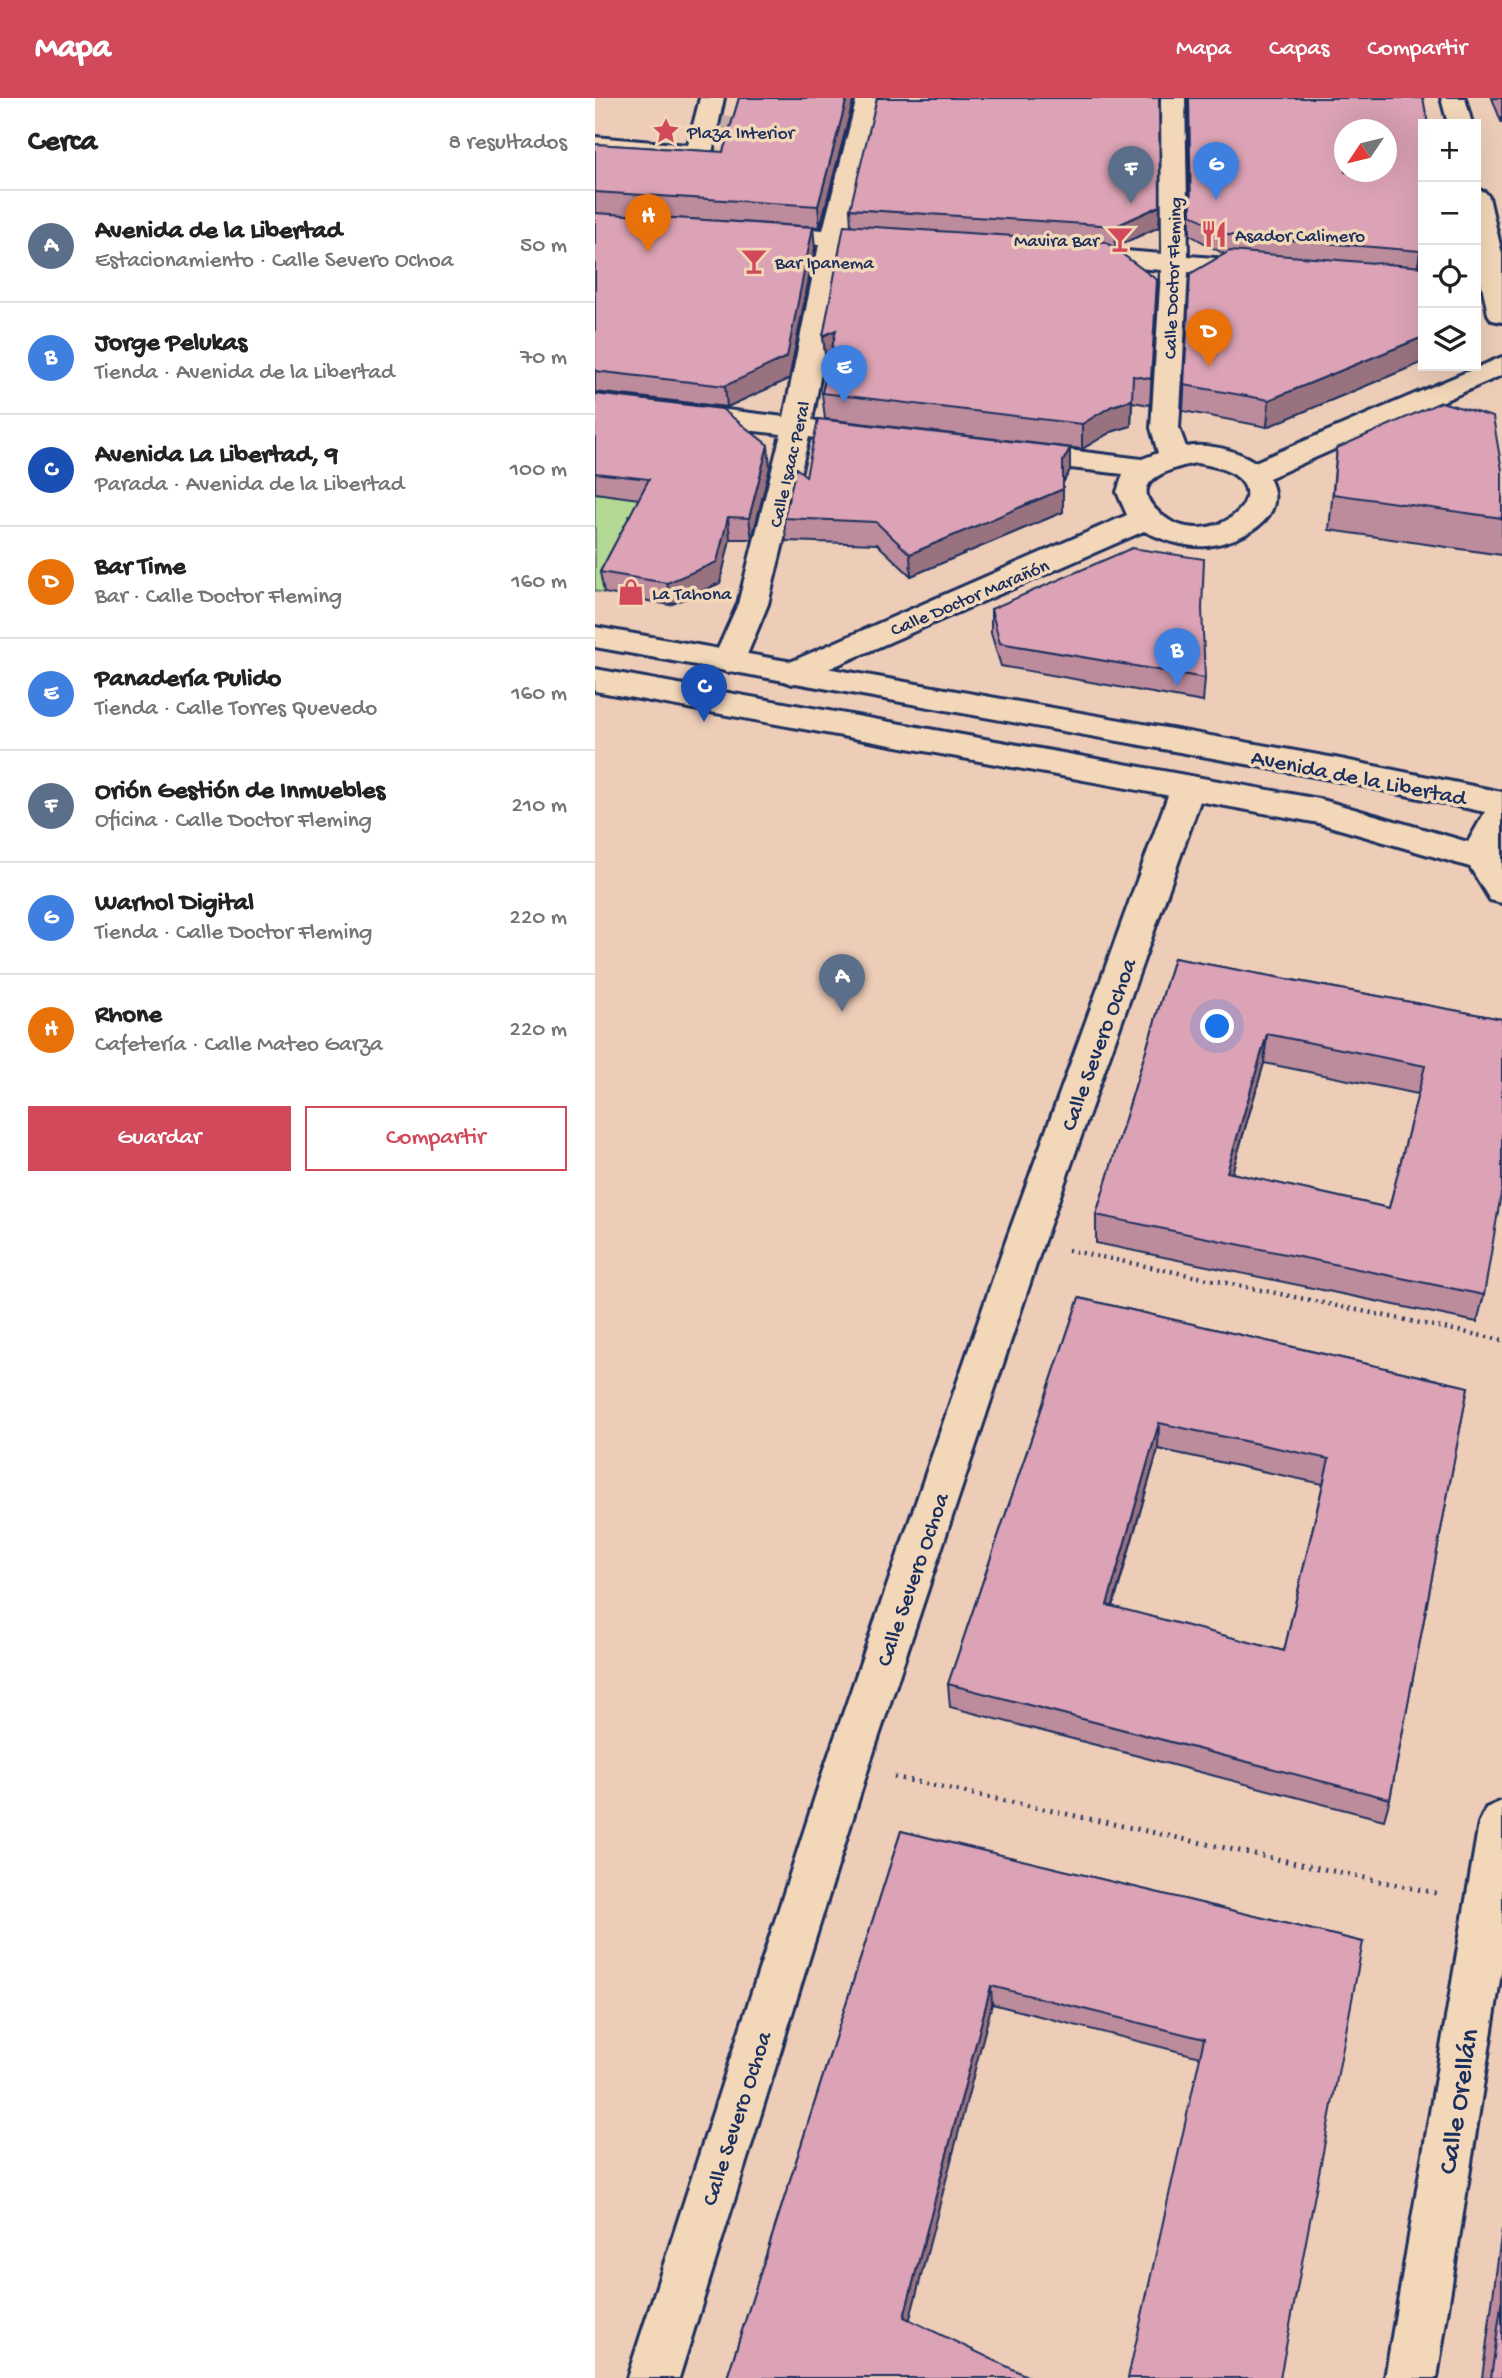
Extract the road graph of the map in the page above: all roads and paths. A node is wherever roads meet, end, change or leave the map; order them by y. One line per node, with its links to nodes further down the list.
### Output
1 (712, 98): 6 (street)
2 (869, 98): 9 (street, Calle Isaac Peral)
3 (1173, 98): 12 (street, Calle Doctor Fleming)
4 (1453, 98): 5 (street)
5 (1459, 119)
6 (595, 145)
7 (1481, 230): 14 (street)
8 (741, 232): 9 (street)
9 (835, 239): 10 (street); 17 (street, Calle Isaac Peral)
10 (922, 245)
11 (1045, 253): 12 (street)
12 (1175, 262): 13 (street); 20 (street, Calle Doctor Fleming)
13 (1285, 271)
14 (1491, 297)
15 (1502, 365): 22 (street)
16 (595, 403): 17 (street)
17 (798, 427): 18 (street); 25 (street, Calle Isaac Peral)
18 (844, 432)
19 (994, 450): 21 (street)
20 (1174, 456): 21 (street); 22 (street)
21 (1145, 468): 23 (street)
22 (1252, 474): 23 (street)
23 (1145, 519): 26 (street, Calle Doctor Marañón)
24 (595, 637): 25 (street, Avenida de la Libertad)
25 (728, 662): 26 (street, Avenida de la Libertad)
26 (792, 673): 29 (street, Avenida de la Libertad)
27 (595, 680): 28 (street, Avenida de la Libertad)
28 (1188, 787): 31 (street, Avenida de la Libertad); 33 (street, Calle Severo Ochoa)
29 (1502, 804)
30 (1502, 815): 31 (street)
31 (1484, 859): 32 (street)
32 (1502, 891)
33 (1025, 1241): 34 (path); 35 (street, Calle Severo Ochoa)
34 (1502, 1340)
35 (847, 1766): 37 (path); 38 (street, Calle Severo Ochoa)
36 (1502, 1823): 37 (street, Calle Orellán)
37 (1489, 1905): 39 (street, Calle Orellán)
38 (653, 2378)
39 (1411, 2378)

